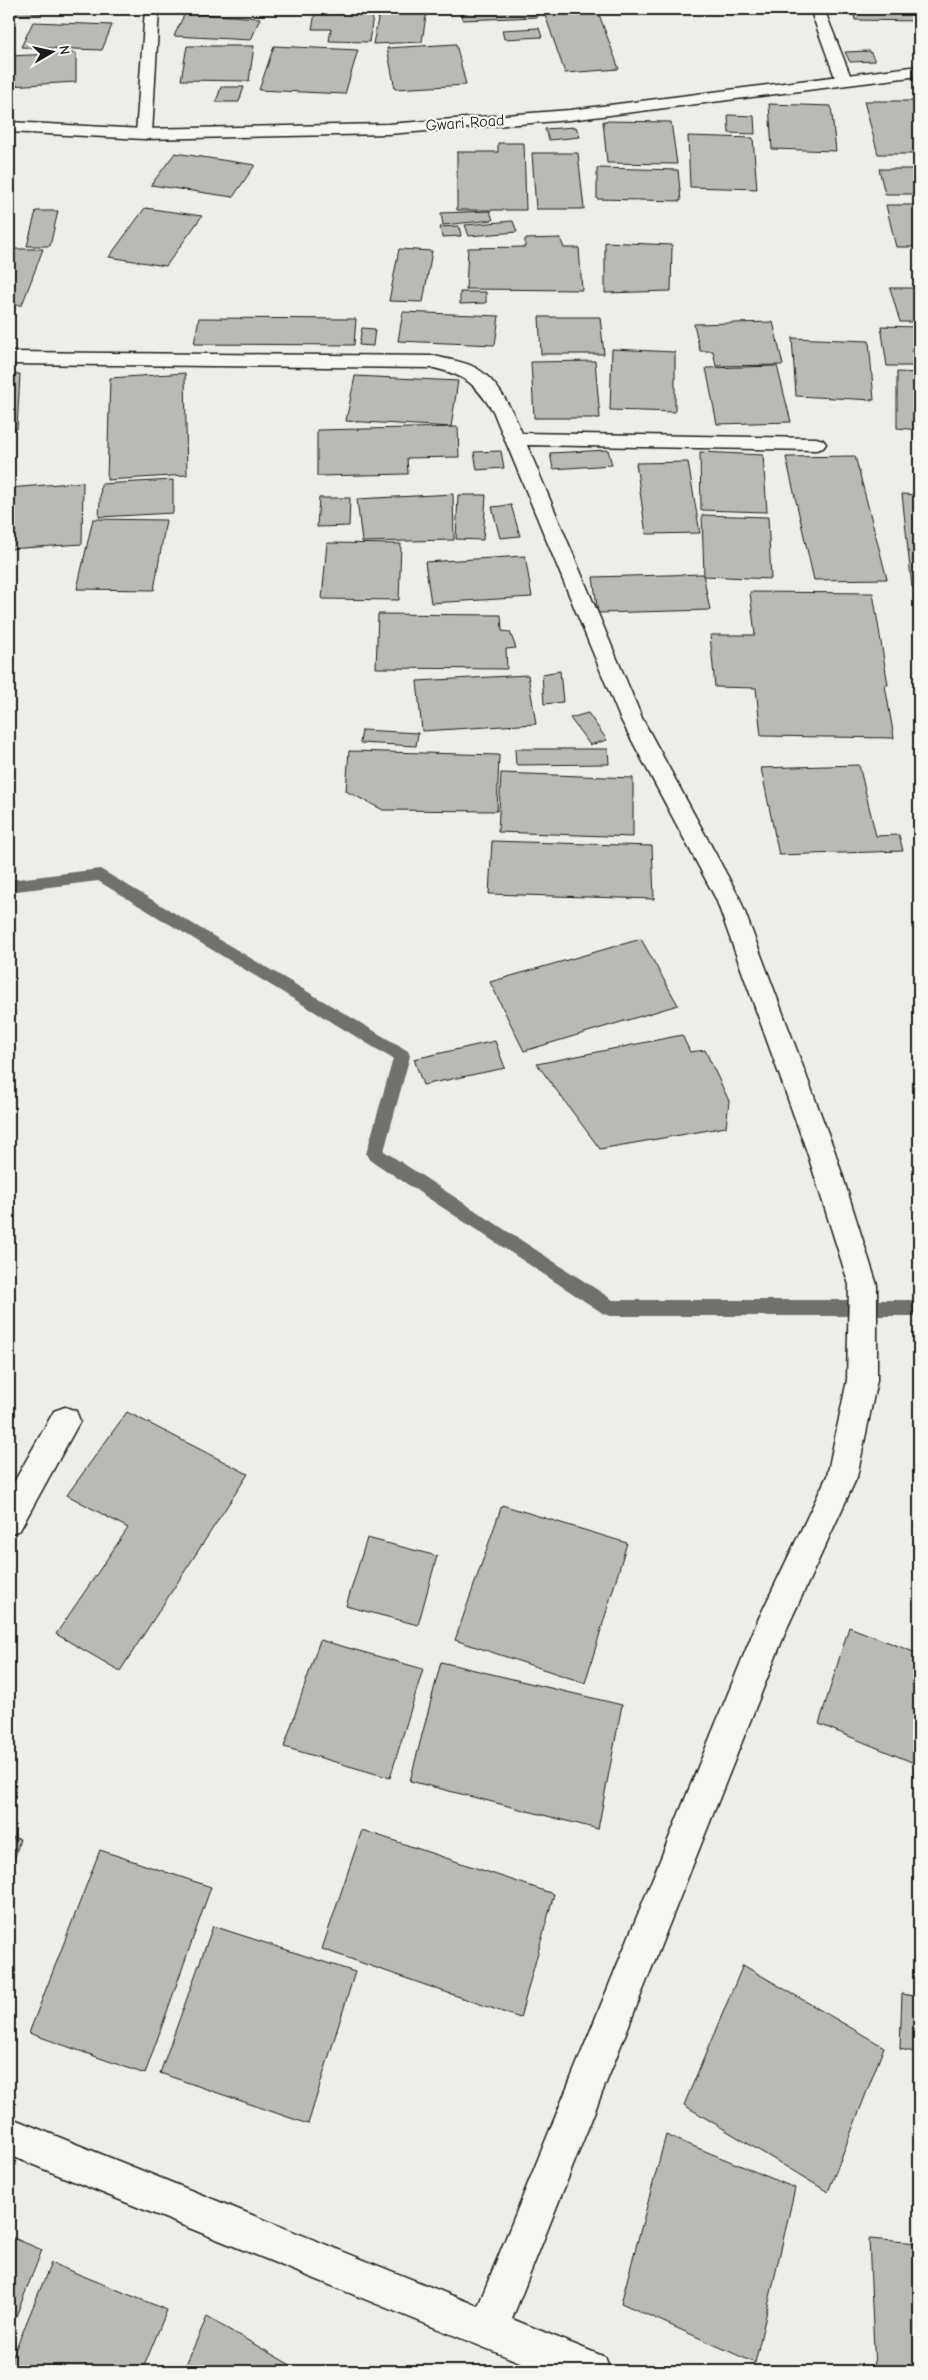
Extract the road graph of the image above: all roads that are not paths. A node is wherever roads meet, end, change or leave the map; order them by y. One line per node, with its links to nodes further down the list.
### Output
1 (152, 9): 6 (street)
2 (817, 9): 4 (street)
3 (919, 71): 4 (street, Gwari Road)
4 (844, 80): 6 (street, Gwari Road)
5 (9, 127): 6 (street, Gwari Road)
6 (144, 134)
7 (9, 358): 8 (street)
8 (515, 439): 9 (street); 13 (street)
9 (816, 444)
10 (65, 1421): 11 (street)
11 (9, 1520)
12 (9, 2136): 13 (street)
13 (488, 2330): 14 (street)
14 (591, 2371)

